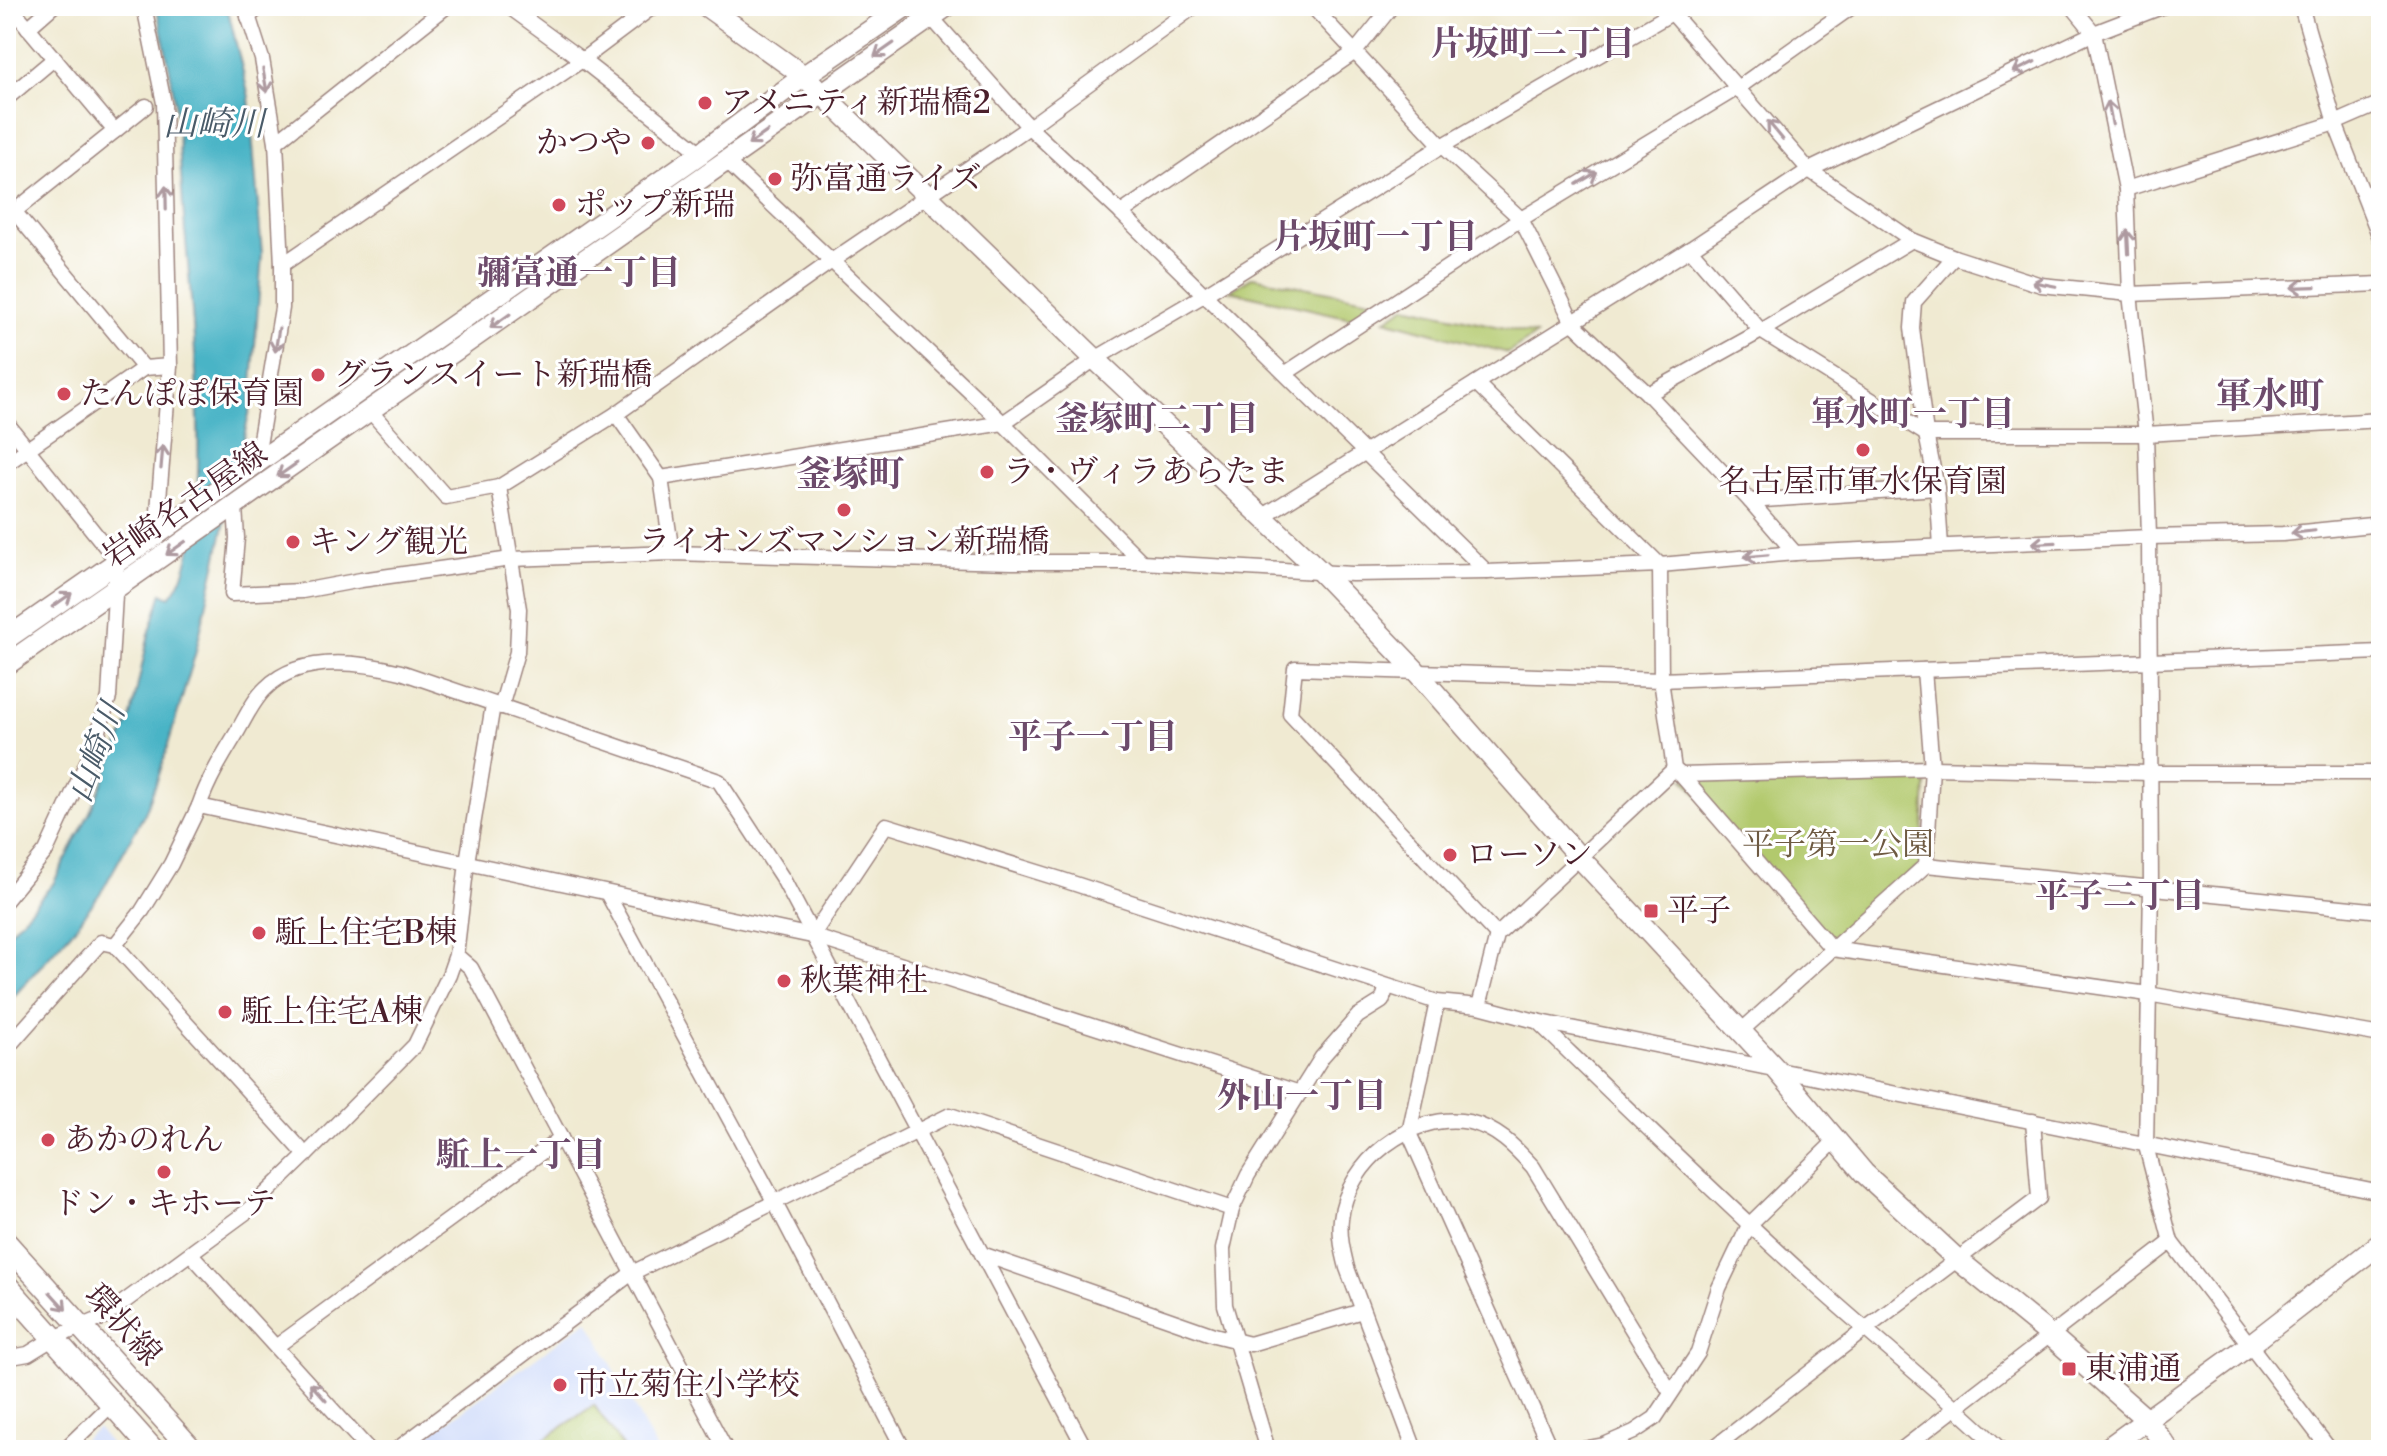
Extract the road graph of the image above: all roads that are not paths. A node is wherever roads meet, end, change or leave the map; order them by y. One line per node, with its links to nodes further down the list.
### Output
1 (10, 6): 20 (street)
2 (53, 6): 20 (street)
3 (144, 6): 56 (street, one-way to 3)
4 (261, 6): 18 (street)
5 (447, 6): 34 (street)
6 (508, 6): 24 (street)
7 (654, 6): 24 (street)
8 (706, 6): 25 (street)
9 (905, 6): 25 (street, 岩崎名古屋線)
10 (1195, 6): 32 (street)
11 (1312, 6): 22 (street)
12 (1392, 6): 22 (street)
13 (1853, 6): 26 (street)
14 (2072, 6): 21 (street)
15 (2164, 6): 21 (street)
16 (2301, 6): 31 (street)
17 (1672, 8): 26 (street); 35 (street)
18 (247, 12): 34 (street, one-way to 34)
19 (939, 12): 27 (street, 岩崎名古屋線, one-way to 27); 32 (street)
20 (28, 28): 23 (street)
21 (2094, 33): 38 (street, one-way to 38); 39 (street, one-way to 21)
22 (1355, 52): 35 (street); 41 (street)
23 (55, 58): 28 (street); 33 (street)
24 (582, 60): 36 (street); 49 (street)
25 (804, 76): 27 (street); 36 (street, 岩崎名古屋線)
26 (1739, 87): 38 (street, one-way to 26); 43 (street, one-way to 26)
27 (822, 94): 37 (street, 岩崎名古屋線, one-way to 37); 40 (street)
28 (6, 99)
29 (2381, 103): 31 (street)
30 (146, 106): 33 (street)
31 (2335, 123): 39 (street); 45 (street)
32 (1029, 127): 40 (street); 41 (street)
33 (115, 131): 42 (street)
34 (276, 142): 49 (street)
35 (1442, 146): 43 (street); 52 (street)
36 (701, 153): 71 (street, 岩崎名古屋線)
37 (726, 161): 48 (street); 61 (street, 岩崎名古屋線, one-way to 61)
38 (1809, 170): 44 (street); 46 (street)
39 (2126, 189): 51 (street, one-way to 39)
40 (928, 197): 48 (street); 55 (street)
41 (1121, 213): 52 (street)
42 (10, 214): 57 (street)
43 (1521, 219): 53 (street); 58 (street)
44 (1912, 240): 47 (street); 54 (street)
45 (2381, 240)
46 (1690, 249): 53 (street); 54 (street)
47 (1954, 257): 51 (street, one-way to 47); 66 (street)
48 (833, 260): 62 (street); 65 (street)
49 (282, 265): 71 (street, one-way to 71)
50 (2381, 284): 51 (street, one-way to 51)
51 (2130, 294): 67 (street)
52 (1204, 295): 55 (street); 58 (street)
53 (1573, 323): 59 (street); 60 (street)
54 (1761, 331): 60 (street); 66 (street)
55 (1095, 359): 65 (street); 77 (street)
56 (170, 366): 57 (street); 79 (street, one-way to 56)
57 (144, 368): 68 (street)
58 (1286, 373): 69 (street)
59 (1476, 383): 69 (street); 87 (street)
60 (1648, 394): 75 (street)
61 (371, 412): 73 (street); 76 (street, 岩崎名古屋線, one-way to 76)
62 (616, 414): 72 (street); 73 (street)
63 (2381, 420): 67 (street)
64 (6, 422): 68 (street)
65 (1003, 423): 72 (street); 86 (street)
66 (1926, 434): 67 (street); 74 (street)
67 (2146, 434): 80 (street)
68 (29, 449): 70 (street); 85 (street)
69 (1366, 452): 77 (street); 89 (street)
70 (6, 464)
71 (255, 464): 79 (street, 岩崎名古屋線, bridge)
72 (661, 478): 82 (street)
73 (499, 487): 84 (street)
74 (1937, 488): 75 (street); 81 (street)
75 (1750, 501): 83 (street)
76 (235, 507): 84 (street); 90 (street, 岩崎名古屋線, one-way to 90)
77 (1262, 517): 88 (street)
78 (2381, 524): 80 (street, one-way to 80)
79 (156, 535): 85 (street, 岩崎名古屋線)
80 (2149, 537): 81 (street, one-way to 81); 93 (street)
81 (1941, 546): 83 (street)
82 (672, 553): 84 (street); 86 (street)
83 (1795, 553): 87 (street, one-way to 87)
84 (511, 559): 98 (street)
85 (117, 561): 90 (street); 91 (street, 岩崎名古屋線, one-way to 85)
86 (1142, 562): 88 (street)
87 (1660, 565): 89 (street); 97 (street)
88 (1321, 572): 89 (street); 95 (street)
89 (1487, 572)
90 (117, 589): 94 (street, 岩崎名古屋線); 109 (street)
91 (6, 639)
92 (2381, 652): 93 (street)
93 (2150, 659): 96 (street); 101 (street)
94 (6, 665)
95 (1415, 670): 97 (street); 104 (street); 111 (street)
96 (1924, 670): 97 (street); 99 (street)
97 (1661, 680): 100 (street)
98 (497, 706): 103 (street); 105 (street); 112 (street)
99 (1932, 768): 100 (street); 101 (street); 106 (street)
100 (1677, 772): 104 (street); 114 (street)
101 (2150, 773): 102 (street); 107 (street)
102 (2381, 773)
103 (199, 806): 105 (street); 113 (street)
104 (1579, 857): 111 (street); 121 (street)
105 (467, 862): 108 (street); 115 (street)
106 (1926, 865): 107 (street); 114 (street)
107 (2151, 888): 110 (street); 117 (street)
108 (607, 893): 112 (street); 134 (street)
109 (6, 900)
110 (2381, 911)
111 (1497, 935): 119 (street)
112 (812, 936): 116 (street); 125 (street); 127 (street)
113 (115, 945): 123 (street); 132 (street)
114 (1832, 949): 117 (street); 121 (street)
115 (456, 955): 129 (street); 132 (street)
116 (1387, 987): 118 (street); 125 (street)
117 (2148, 994): 122 (street); 131 (street)
118 (1437, 1002): 119 (street); 128 (street)
119 (1479, 1006): 120 (street)
120 (1536, 1021): 124 (street); 136 (street)
121 (1741, 1031): 124 (street)
122 (2381, 1035)
123 (6, 1049)
124 (1776, 1069): 126 (street); 130 (street)
125 (1300, 1093): 135 (street)
126 (2033, 1121): 131 (street); 142 (street)
127 (917, 1132): 134 (street); 135 (street); 141 (street)
128 (1409, 1133): 145 (street); 154 (street); 169 (street)
129 (561, 1138): 143 (street); 152 (street)
130 (1835, 1141): 136 (street); 142 (street)
131 (2146, 1146): 133 (street); 137 (street)
132 (306, 1155): 140 (street)
133 (2381, 1192)
134 (775, 1203): 143 (street); 165 (street)
135 (1232, 1209): 150 (street)
136 (1749, 1225): 147 (street); 154 (street)
137 (2171, 1242): 148 (street); 151 (street)
138 (6, 1243): 146 (main road, 環状線, one-way to 146)
139 (2381, 1243): 151 (street)
140 (191, 1254): 146 (street); 152 (street)
141 (982, 1254): 150 (street); 166 (street)
142 (1958, 1260): 147 (street); 148 (street)
143 (632, 1273): 163 (street); 164 (street)
144 (6, 1285): 149 (main road, 環状線)
145 (1362, 1311): 150 (street); 168 (street)
146 (82, 1327): 149 (street); 161 (main road, 環状線)
147 (1864, 1330): 156 (street); 171 (street)
148 (2049, 1334): 156 (street); 157 (street)
149 (54, 1338): 153 (street); 155 (main road, 環状線)
150 (1236, 1342): 167 (street)
151 (2251, 1344): 157 (street); 176 (street)
152 (277, 1346): 162 (street, one-way to 152)
153 (6, 1358)
154 (1671, 1393): 170 (street)
155 (112, 1404): 159 (street); 160 (main road, 環状線)
156 (1956, 1407): 172 (street); 173 (street)
157 (2146, 1419): 174 (street); 175 (street)
158 (2381, 1445): 177 (street)
159 (64, 1450)
160 (153, 1450)
161 (192, 1450)
162 (369, 1450)
163 (396, 1450)
164 (726, 1450)
165 (904, 1450)
166 (1086, 1450)
167 (1268, 1450)
168 (1415, 1450)
169 (1551, 1450)
170 (1578, 1450)
171 (1711, 1450)
172 (1901, 1450)
173 (2001, 1450)
174 (2105, 1450)
175 (2169, 1450)
176 (2330, 1450)
177 (2374, 1450)

